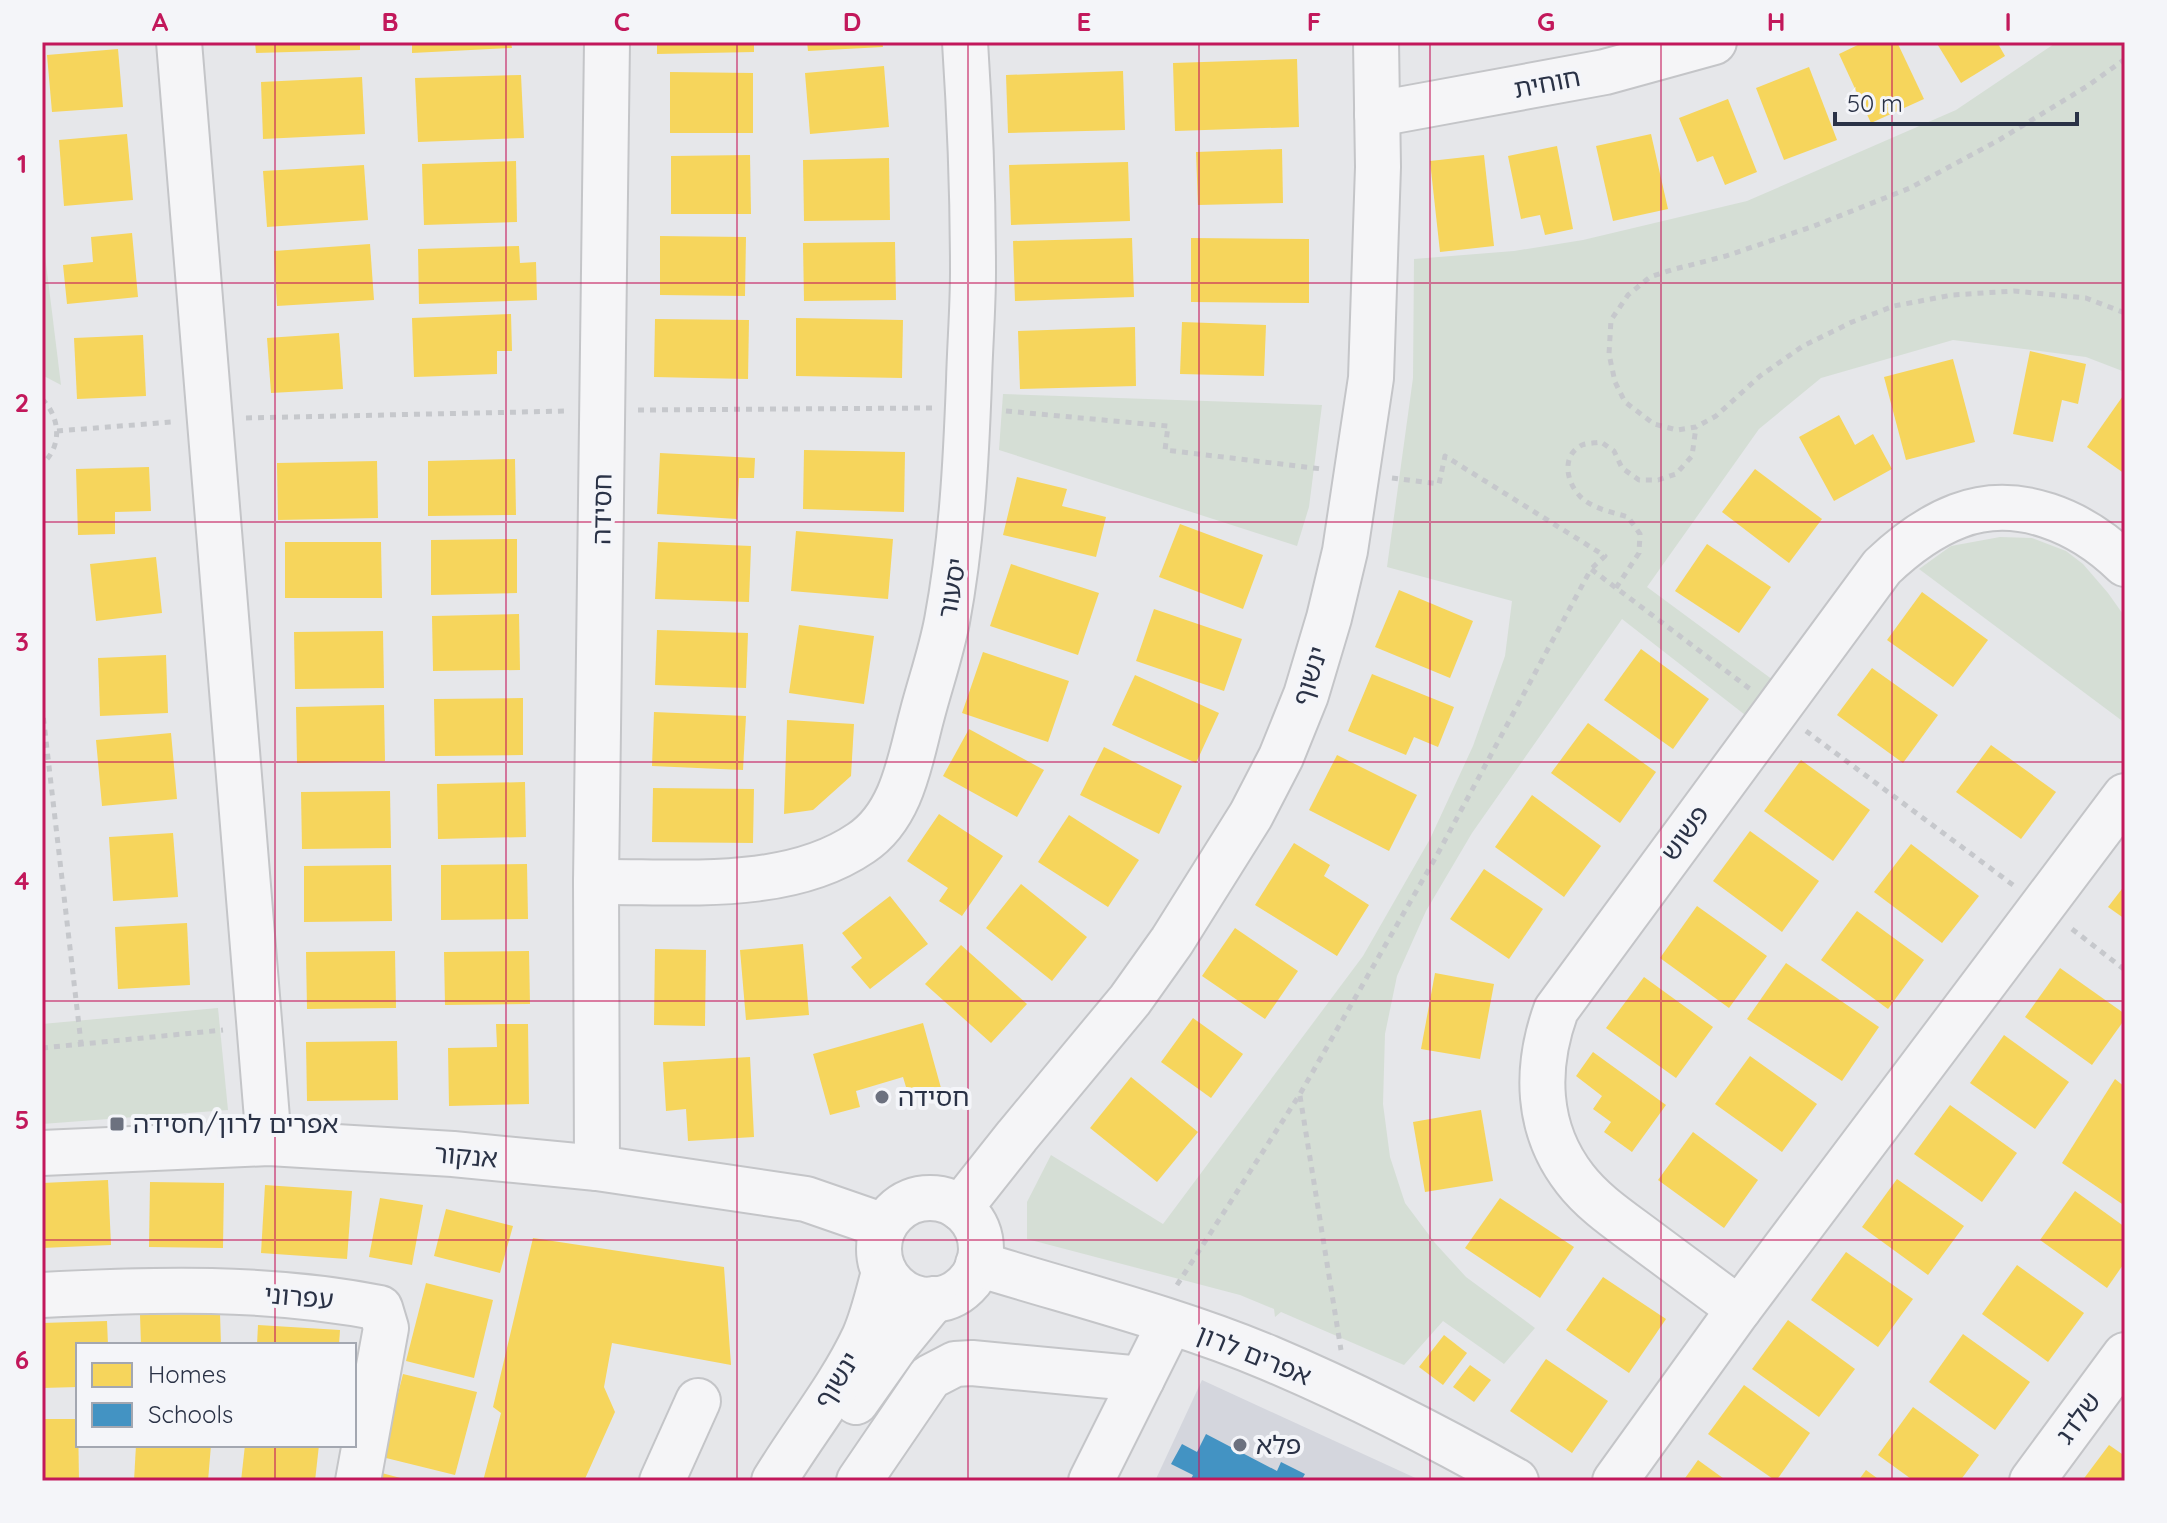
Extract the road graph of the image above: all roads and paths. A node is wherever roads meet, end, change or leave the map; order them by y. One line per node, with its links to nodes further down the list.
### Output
1 (179, 42): 12 (street)
2 (607, 42): 11 (street, חסידה)
3 (965, 42): 10 (street, יסעור)
4 (1376, 42): 7 (street, ינשוף)
5 (1714, 42): 7 (street, חוחית)
6 (2125, 59): 13 (path)
7 (1377, 114): 16 (street, ינשוף)
8 (2125, 313): 13 (path)
9 (42, 399): 14 (path)
10 (968, 408): 11 (path); 16 (path); 23 (street, יסעור)
11 (603, 410): 12 (path); 23 (street, חסידה)
12 (210, 419): 14 (path); 26 (street)
13 (1696, 427): 19 (path)
14 (57, 431): 15 (path)
15 (42, 464)
16 (1358, 473): 18 (path); 33 (street, ינשוף)
17 (2125, 564): 21 (street, פשוש)
18 (1591, 569): 19 (path); 29 (path)
19 (1616, 588): 21 (path)
20 (42, 706): 27 (path)
21 (1776, 709): 24 (path); 39 (street, פשוש)
22 (2125, 796): 24 (street)
23 (596, 882): 32 (street, חסידה)
24 (2042, 907): 25 (path); 39 (street)
25 (2125, 970)
26 (260, 1026): 27 (path); 30 (street)
27 (81, 1043): 28 (path)
28 (42, 1048)
29 (1300, 1094): 40 (path); 43 (path)
30 (269, 1143): 31 (street, אנקור); 32 (street, אנקור)
31 (42, 1153)
32 (597, 1168): 34 (street, אנקור)
33 (960, 1208): 34 (street); 35 (street)
34 (884, 1226): 36 (street)
35 (978, 1264): 38 (street); 40 (street, אפרים לרון)
36 (884, 1272): 38 (street); 47 (street, ינשוף)
37 (42, 1295): 45 (street, עפרוני)
38 (934, 1299): 48 (street, ינשוף)
39 (1739, 1309): 52 (street)
40 (1163, 1320): 42 (street); 43 (street, אפרים לרון)
41 (2125, 1355): 53 (street, שלדג)
42 (1142, 1379): 49 (street); 50 (street)
43 (1348, 1395): 51 (street, אפרים לרון)
44 (698, 1401): 46 (street)
45 (358, 1481)
46 (662, 1481)
47 (774, 1481)
48 (804, 1481)
49 (859, 1481)
50 (1091, 1481)
51 (1516, 1481)
52 (1615, 1481)
53 (2032, 1481)

